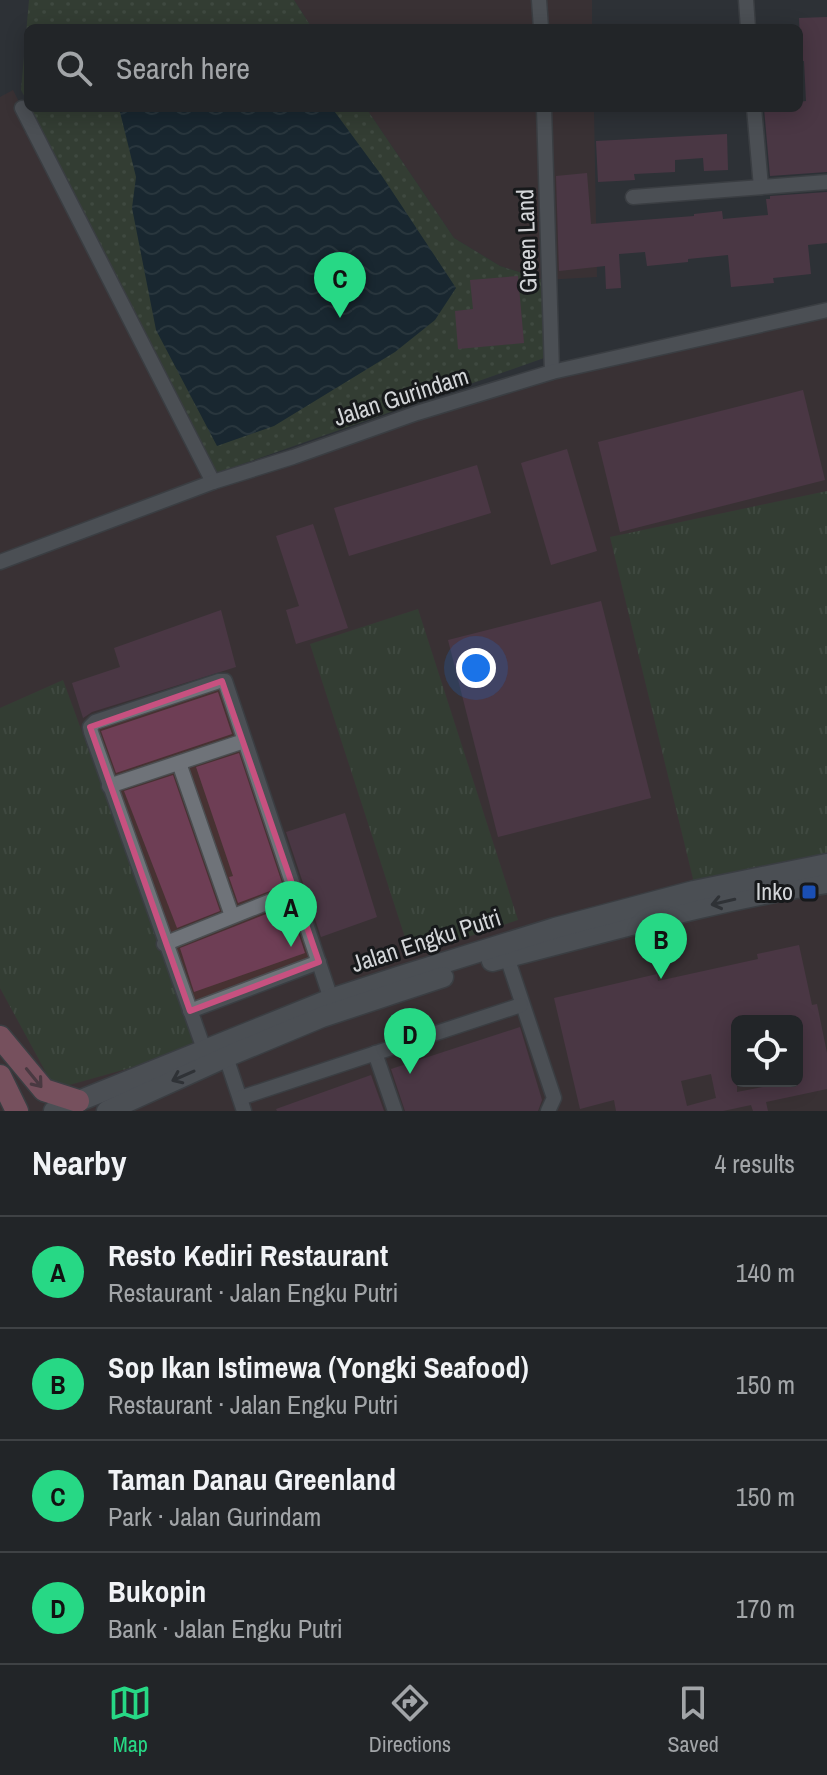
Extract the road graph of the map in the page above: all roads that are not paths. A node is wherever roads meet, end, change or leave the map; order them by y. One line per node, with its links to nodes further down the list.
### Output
1 (539, 0): 3 (street)
2 (746, 0): 4 (street)
3 (541, 24)
4 (748, 24)
5 (22, 108): 7 (street)
6 (24, 112): 15 (street)
7 (24, 112)
8 (544, 112): 14 (street, Green Land)
9 (754, 112): 11 (street)
10 (827, 182): 11 (street)
11 (761, 187): 12 (street)
12 (633, 197)
13 (827, 310): 14 (street, Jalan Gurindam)
14 (552, 372): 15 (street, Jalan Gurindam)
15 (213, 482): 16 (street, Jalan Gurindam)
16 (0, 562)
17 (244, 741): 18 (street); 19 (street); 22 (street)
18 (179, 763): 19 (street); 23 (street)
19 (109, 786): 24 (street)
20 (827, 864): 27 (main road, Jalan Engku Putri)
21 (827, 883): 25 (main road, Jalan Engku Putri, one-way to 25)
22 (296, 891): 23 (street); 26 (street)
23 (232, 916): 24 (street)
24 (164, 944): 29 (street)
25 (507, 957): 28 (street); 33 (main road, Jalan Engku Putri)
26 (319, 962): 27 (street); 29 (street)
27 (331, 999): 31 (main road, Jalan Engku Putri)
28 (521, 1005): 32 (street); 41 (street)
29 (190, 1011): 31 (street)
30 (0, 1037): 35 (highway, one-way to 35)
31 (204, 1049): 35 (main road, Jalan Engku Putri)
32 (375, 1053): 36 (street); 40 (street)
33 (226, 1057): 36 (street); 39 (main road, Jalan Engku Putri, one-way to 39)
34 (0, 1076): 37 (highway)
35 (78, 1101): 38 (main road, Jalan Engku Putri)
36 (242, 1105)
37 (17, 1111)
38 (54, 1111)
39 (107, 1111)
40 (395, 1111)
41 (548, 1111)

